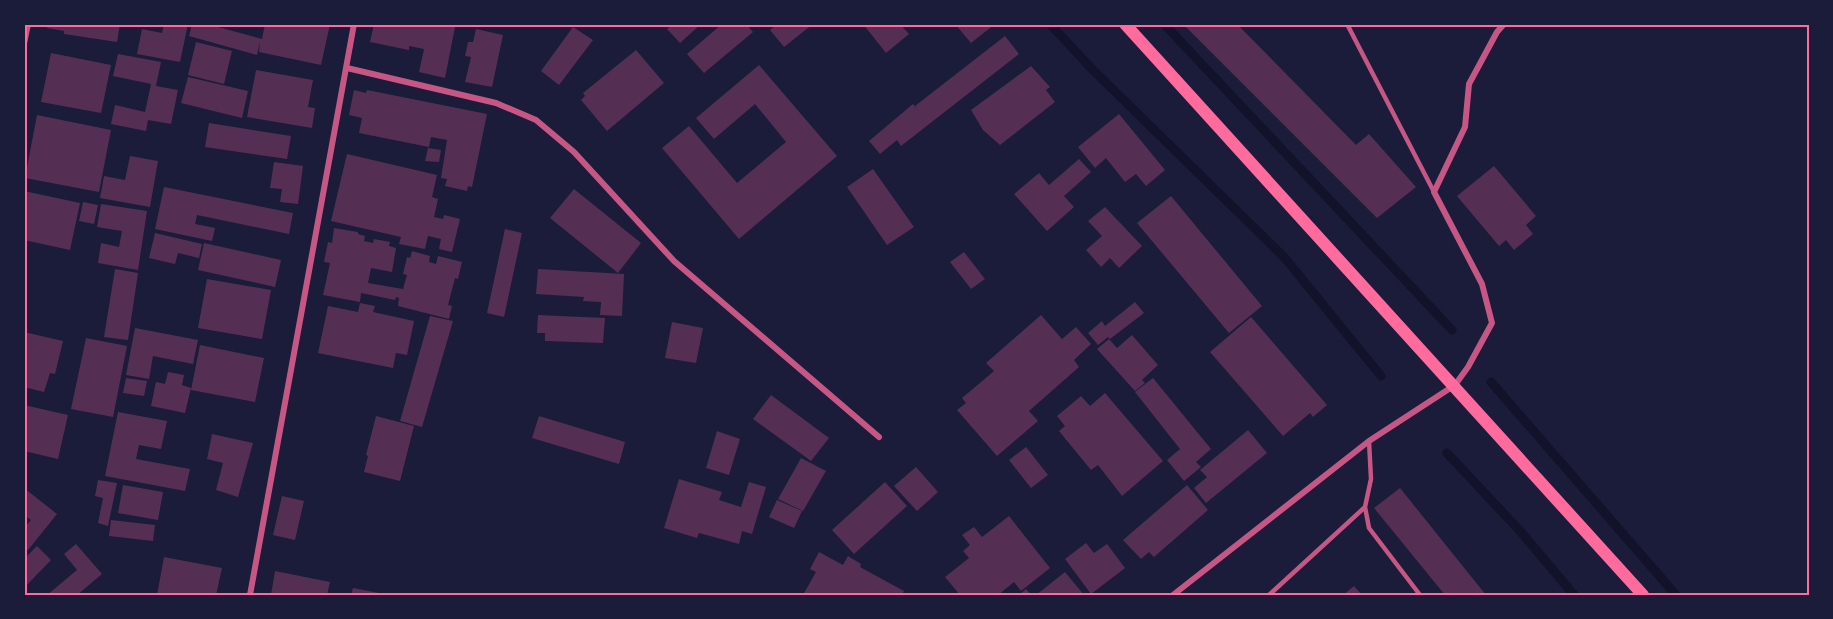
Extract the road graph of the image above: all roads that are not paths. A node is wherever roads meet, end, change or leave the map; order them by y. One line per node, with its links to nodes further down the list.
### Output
1 (28, 24): 6 (street)
2 (354, 24): 7 (street)
3 (1125, 24): 9 (main road)
4 (1347, 24): 8 (lane)
5 (1504, 24): 8 (street)
6 (24, 44)
7 (347, 68): 10 (street); 13 (street)
8 (1434, 192): 9 (street)
9 (1455, 385): 11 (street); 17 (main road)
10 (879, 437)
11 (1370, 441): 12 (lane); 14 (street)
12 (1365, 507): 15 (lane); 16 (lane)
13 (250, 595)
14 (1173, 595)
15 (1269, 595)
16 (1420, 595)
17 (1643, 595)

